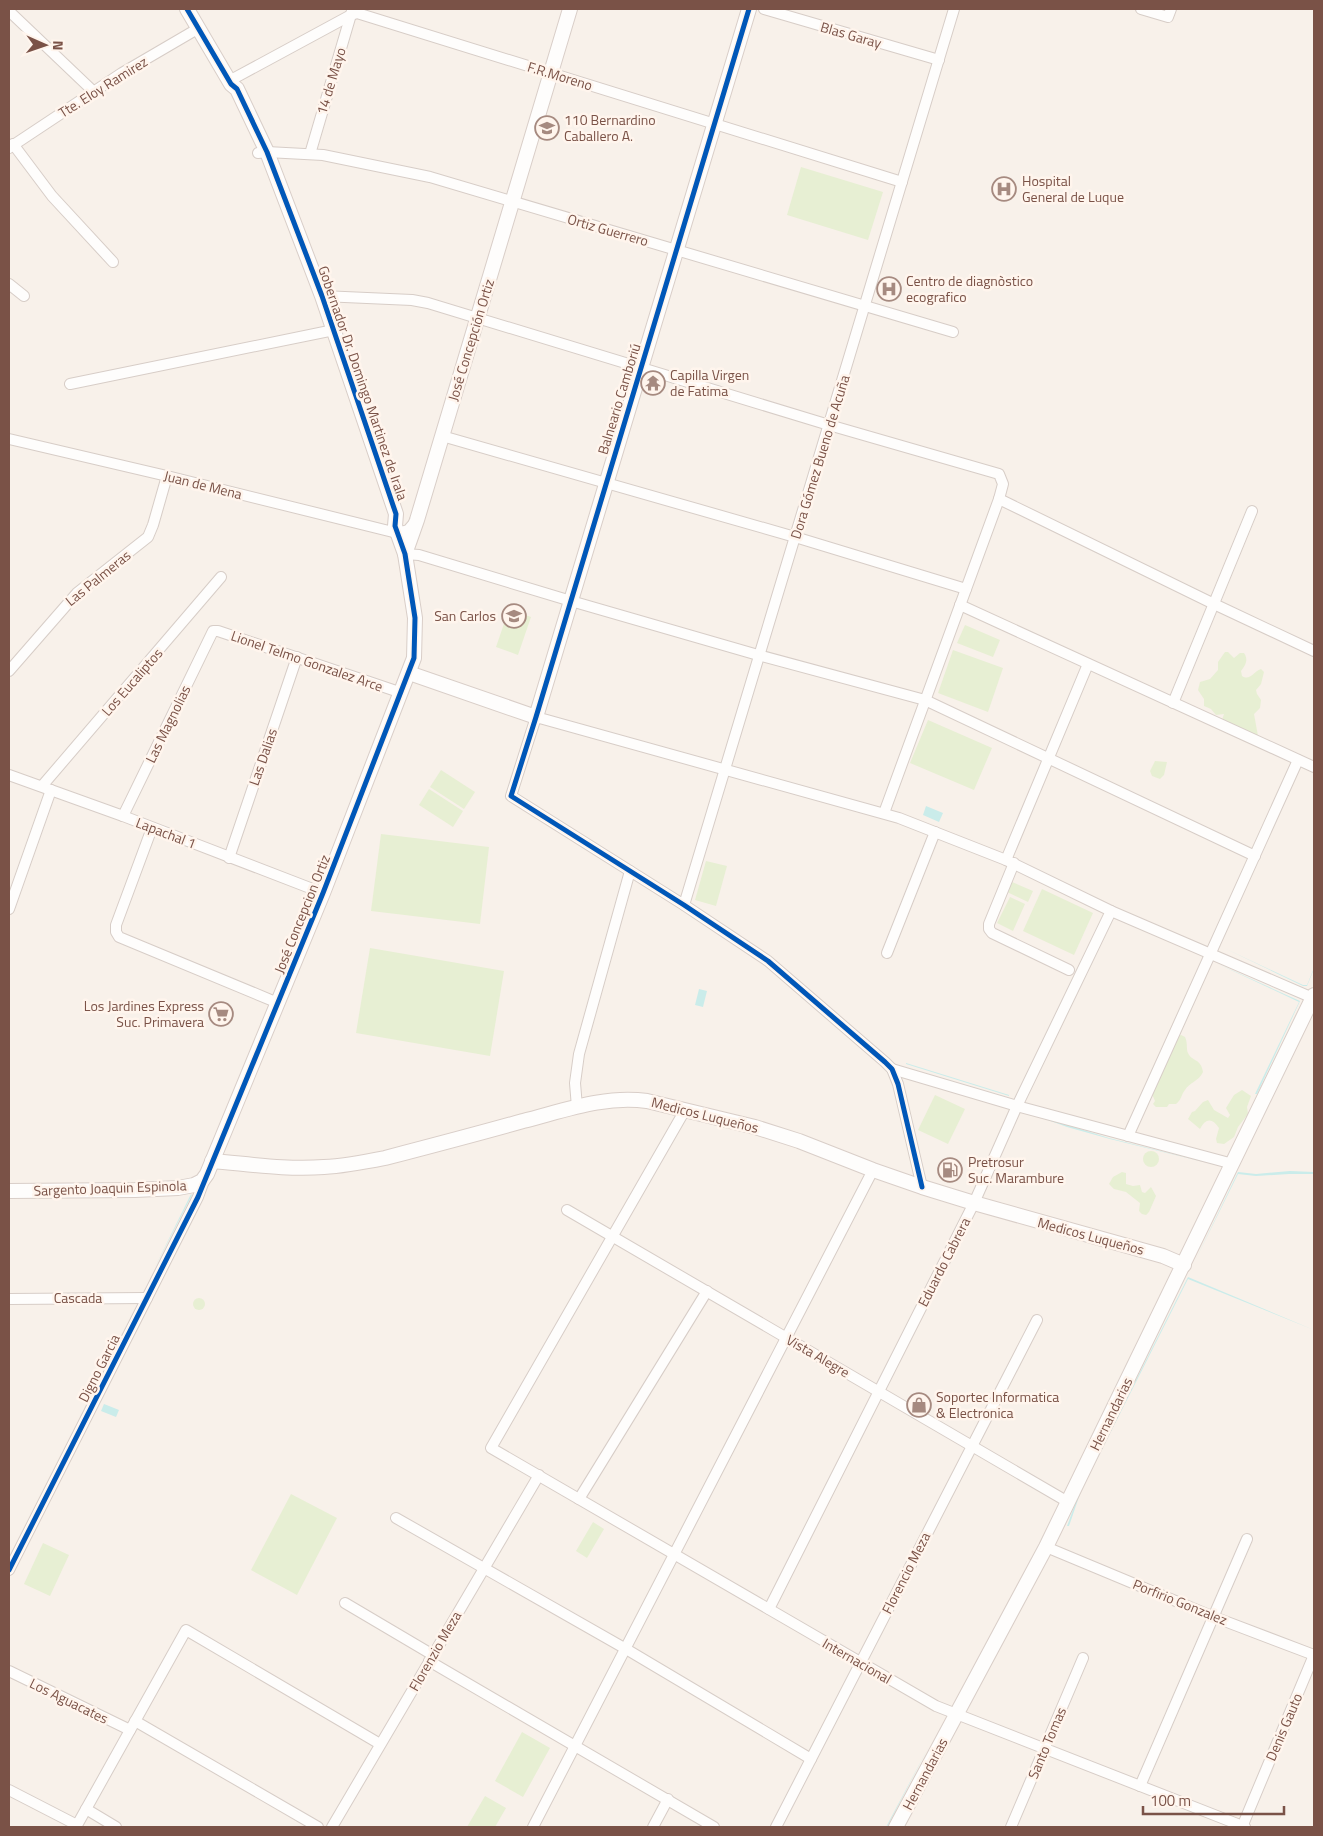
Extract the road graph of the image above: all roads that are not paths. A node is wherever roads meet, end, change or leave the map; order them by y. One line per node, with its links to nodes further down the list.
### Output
1 (187, 9): 10 (street, Gobernador Dr. Domingo Martinez de Irala)
2 (570, 9): 12 (street, José Concepción Ortiz)
3 (748, 9): 15 (street, Balneario Camboriú)
4 (764, 9): 11 (street, Blas Garay)
5 (954, 9): 11 (street, Dora Gómez Bueno de Acuña)
6 (1141, 9): 9 (street)
7 (9, 11): 14 (street)
8 (352, 12): 12 (street, F.R.Moreno); 13 (street); 18 (street, 14 de Mayo)
9 (1169, 13)
10 (199, 28): 13 (street, Gobernador Dr. Domingo Martinez de Irala); 14 (street, Tte. Eloy Ramirez)
11 (938, 60): 19 (street, Dora Gómez Bueno de Acuña)
12 (551, 73): 15 (street, F.R.Moreno); 20 (street, José Concepción Ortiz)
13 (230, 82): 17 (street, Gobernador Dr. Domingo Martinez de Irala)
14 (94, 92): 16 (street, Tte. Eloy Ramirez)
15 (714, 124): 19 (street, F.R.Moreno); 21 (street, Balneario Camboriú)
16 (11, 146): 22 (street)
17 (263, 152): 18 (street, Ortiz Guerrero); 25 (street, Gobernador Dr. Domingo Martinez de Irala); 28 (street, Gobernador Dr. Domingo Martinez de Irala)
18 (310, 154): 20 (street, Ortiz Guerrero)
19 (902, 182): 26 (street, Dora Gómez Bueno de Acuña)
20 (512, 202): 21 (street, Ortiz Guerrero); 27 (street, José Concepción Ortiz)
21 (676, 250): 26 (street, Ortiz Guerrero); 30 (street, Balneario Camboriú)
22 (113, 262)
23 (9, 284): 24 (street)
24 (24, 296)
25 (322, 296): 27 (street); 28 (street, Gobernador Dr. Domingo Martinez de Irala)
26 (866, 306): 29 (street, Ortiz Guerrero); 32 (street, Dora Gómez Bueno de Acuña)
27 (478, 317): 30 (street); 33 (street, José Concepción Ortiz)
28 (330, 331): 31 (street); 40 (street, Gobernador Dr. Domingo Martinez de Irala)
29 (953, 332)
30 (641, 367): 32 (street); 36 (street, Balneario Camboriú)
31 (70, 384)
32 (829, 425): 37 (street); 41 (street, Dora Gómez Bueno de Acuña)
33 (442, 436): 36 (street); 39 (street, José Concepción Ortiz)
34 (9, 439): 35 (street, Juan de Mena)
35 (168, 476): 40 (street, Juan de Mena); 53 (street, Las Palmeras)
36 (606, 483): 41 (street); 45 (street, Balneario Camboriú)
37 (999, 499): 44 (street); 46 (street)
38 (1252, 511): 46 (street)
39 (417, 520): 40 (street); 42 (street, José Concepción Ortiz)
40 (396, 530): 42 (street, Gobernador Dr. Domingo Martinez de Irala)
41 (795, 537): 44 (street); 50 (street, Dora Gómez Bueno de Acuña)
42 (405, 554): 45 (street); 54 (street, José Concepción Ortiz)
43 (221, 577): 64 (street, Los Eucaliptos)
44 (966, 588): 47 (street)
45 (571, 601): 50 (street); 58 (street, Balneario Camboriú)
46 (1214, 604): 49 (street); 57 (street)
47 (960, 605): 52 (street); 56 (street)
48 (212, 632): 51 (street, Lionel Telmo Gonzalez Arce); 66 (street, Las Magnolias)
49 (1314, 651)
50 (760, 656): 56 (street); 62 (street, Dora Gómez Bueno de Acuña)
51 (297, 657): 55 (street, Lionel Telmo Gonzalez Arce); 70 (street, Las Dalias)
52 (1088, 664): 57 (street); 59 (street)
53 (9, 671)
54 (409, 673): 55 (street, José Concepcion Ortiz); 58 (street)
55 (402, 693): 73 (street, José Concepcion Ortiz)
56 (925, 700): 59 (street); 65 (street)
57 (1173, 703): 60 (street)
58 (536, 717): 62 (street); 72 (street, Balneario Camboriú)
59 (1048, 759): 69 (street); 71 (street)
60 (1298, 760): 61 (street); 69 (street)
61 (1314, 768)
62 (725, 769): 65 (street); 74 (street, Dora Gómez Bueno de Acuña)
63 (9, 775): 64 (street, Lapachal 1)
64 (47, 788): 66 (street, Lapachal 1); 75 (street)
65 (884, 813): 68 (street)
66 (123, 816): 67 (street, Lapachal 1)
67 (152, 828): 70 (street, Lapachal 1); 81 (street)
68 (935, 832): 71 (street); 77 (street)
69 (1254, 856): 78 (street)
70 (229, 858): 73 (street, Lapachal 1)
71 (1010, 861): 76 (street); 79 (street)
72 (630, 871): 74 (street); 84 (street)
73 (323, 894): 81 (street, José Concepcion Ortiz)
74 (684, 905): 82 (street)
75 (9, 909)
76 (1111, 911): 78 (street); 83 (street, Eduardo Cabrera)
77 (887, 954)
78 (1210, 954): 80 (street); 86 (street)
79 (1069, 970)
80 (1314, 996): 87 (street, Hernandarias)
81 (278, 1003): 88 (street, José Concepcion Ortiz)
82 (892, 1069): 83 (street); 90 (street)
83 (1017, 1106): 86 (street); 92 (street, Eduardo Cabrera)
84 (577, 1107): 85 (street, Medicos Luqueños); 88 (street, Medicos Luqueños)
85 (685, 1110): 89 (street, Medicos Luqueños); 94 (street)
86 (1128, 1136): 87 (street)
87 (1233, 1164): 95 (street, Hernandarias)
88 (209, 1168): 91 (street, Sargento Joaquin Espinola); 97 (street, Digno Garcia)
89 (873, 1170): 90 (street, Medicos Luqueños); 100 (street)
90 (922, 1187): 92 (street, Medicos Luqueños)
91 (9, 1191)
92 (974, 1203): 95 (street, Medicos Luqueños); 101 (street, Eduardo Cabrera)
93 (568, 1210): 94 (street, Vista Alegre)
94 (612, 1236): 96 (street, Vista Alegre); 103 (street, Internacional)
95 (1184, 1265): 105 (street, Hernandarias)
96 (707, 1291): 100 (street, Vista Alegre); 104 (street)
97 (147, 1298): 98 (street, Cascada); 111 (street, Digno Garcia)
98 (9, 1299)
99 (1037, 1320): 102 (street, Florencio Meza)
100 (787, 1338): 101 (street, Vista Alegre); 109 (street)
101 (878, 1391): 102 (street, Vista Alegre); 113 (street, Eduardo Cabrera)
102 (972, 1446): 105 (street, Vista Alegre); 119 (street, Florencio Meza)
103 (539, 1475): 104 (street, Internacional); 110 (street, Florenzio Meza)
104 (579, 1499): 109 (street, Internacional)
105 (1068, 1502): 108 (street, Hernandarias)
106 (396, 1518): 110 (street)
107 (1247, 1539): 114 (street)
108 (1046, 1547): 114 (street, Porfirio Gonzalez); 121 (street, Hernandarias)
109 (676, 1554): 113 (street, Internacional); 115 (street)
110 (484, 1568): 115 (street); 117 (street, Florenzio Meza)
111 (9, 1570)
112 (345, 1603): 117 (street)
113 (769, 1609): 119 (street, Internacional)
114 (1214, 1617): 116 (street, Porfirio Gonzalez); 127 (street)
115 (626, 1649): 124 (street); 126 (street)
116 (1314, 1655): 141 (street, Denis Gauto)
117 (431, 1658): 123 (street, Florenzio Meza); 124 (street)
118 (1083, 1658): 125 (street, Santo Tomas)
119 (860, 1663): 121 (street, Internacional); 126 (street, Florencio Meza)
120 (9, 1671): 122 (street, Los Aguacates)
121 (957, 1715): 125 (street, Internacional); 139 (street, Hernandarias)
122 (133, 1725): 123 (street); 130 (street); 133 (street, Los Aguacates)
123 (380, 1744): 134 (street, Florenzio Meza)
124 (576, 1746): 129 (street); 135 (street)
125 (1046, 1748): 127 (street, Internacional); 140 (street, Santo Tomas)
126 (811, 1759): 138 (street, Florencio Meza)
127 (1140, 1786): 141 (street, Internacional)
128 (9, 1790): 131 (street)
129 (668, 1800): 136 (street); 137 (street)
130 (86, 1809): 131 (street); 132 (street)
131 (76, 1826)
132 (116, 1827)
133 (318, 1827)
134 (332, 1827)
135 (533, 1827)
136 (653, 1827)
137 (714, 1827)
138 (776, 1827)
139 (896, 1827)
140 (1011, 1827)
141 (1243, 1827)

